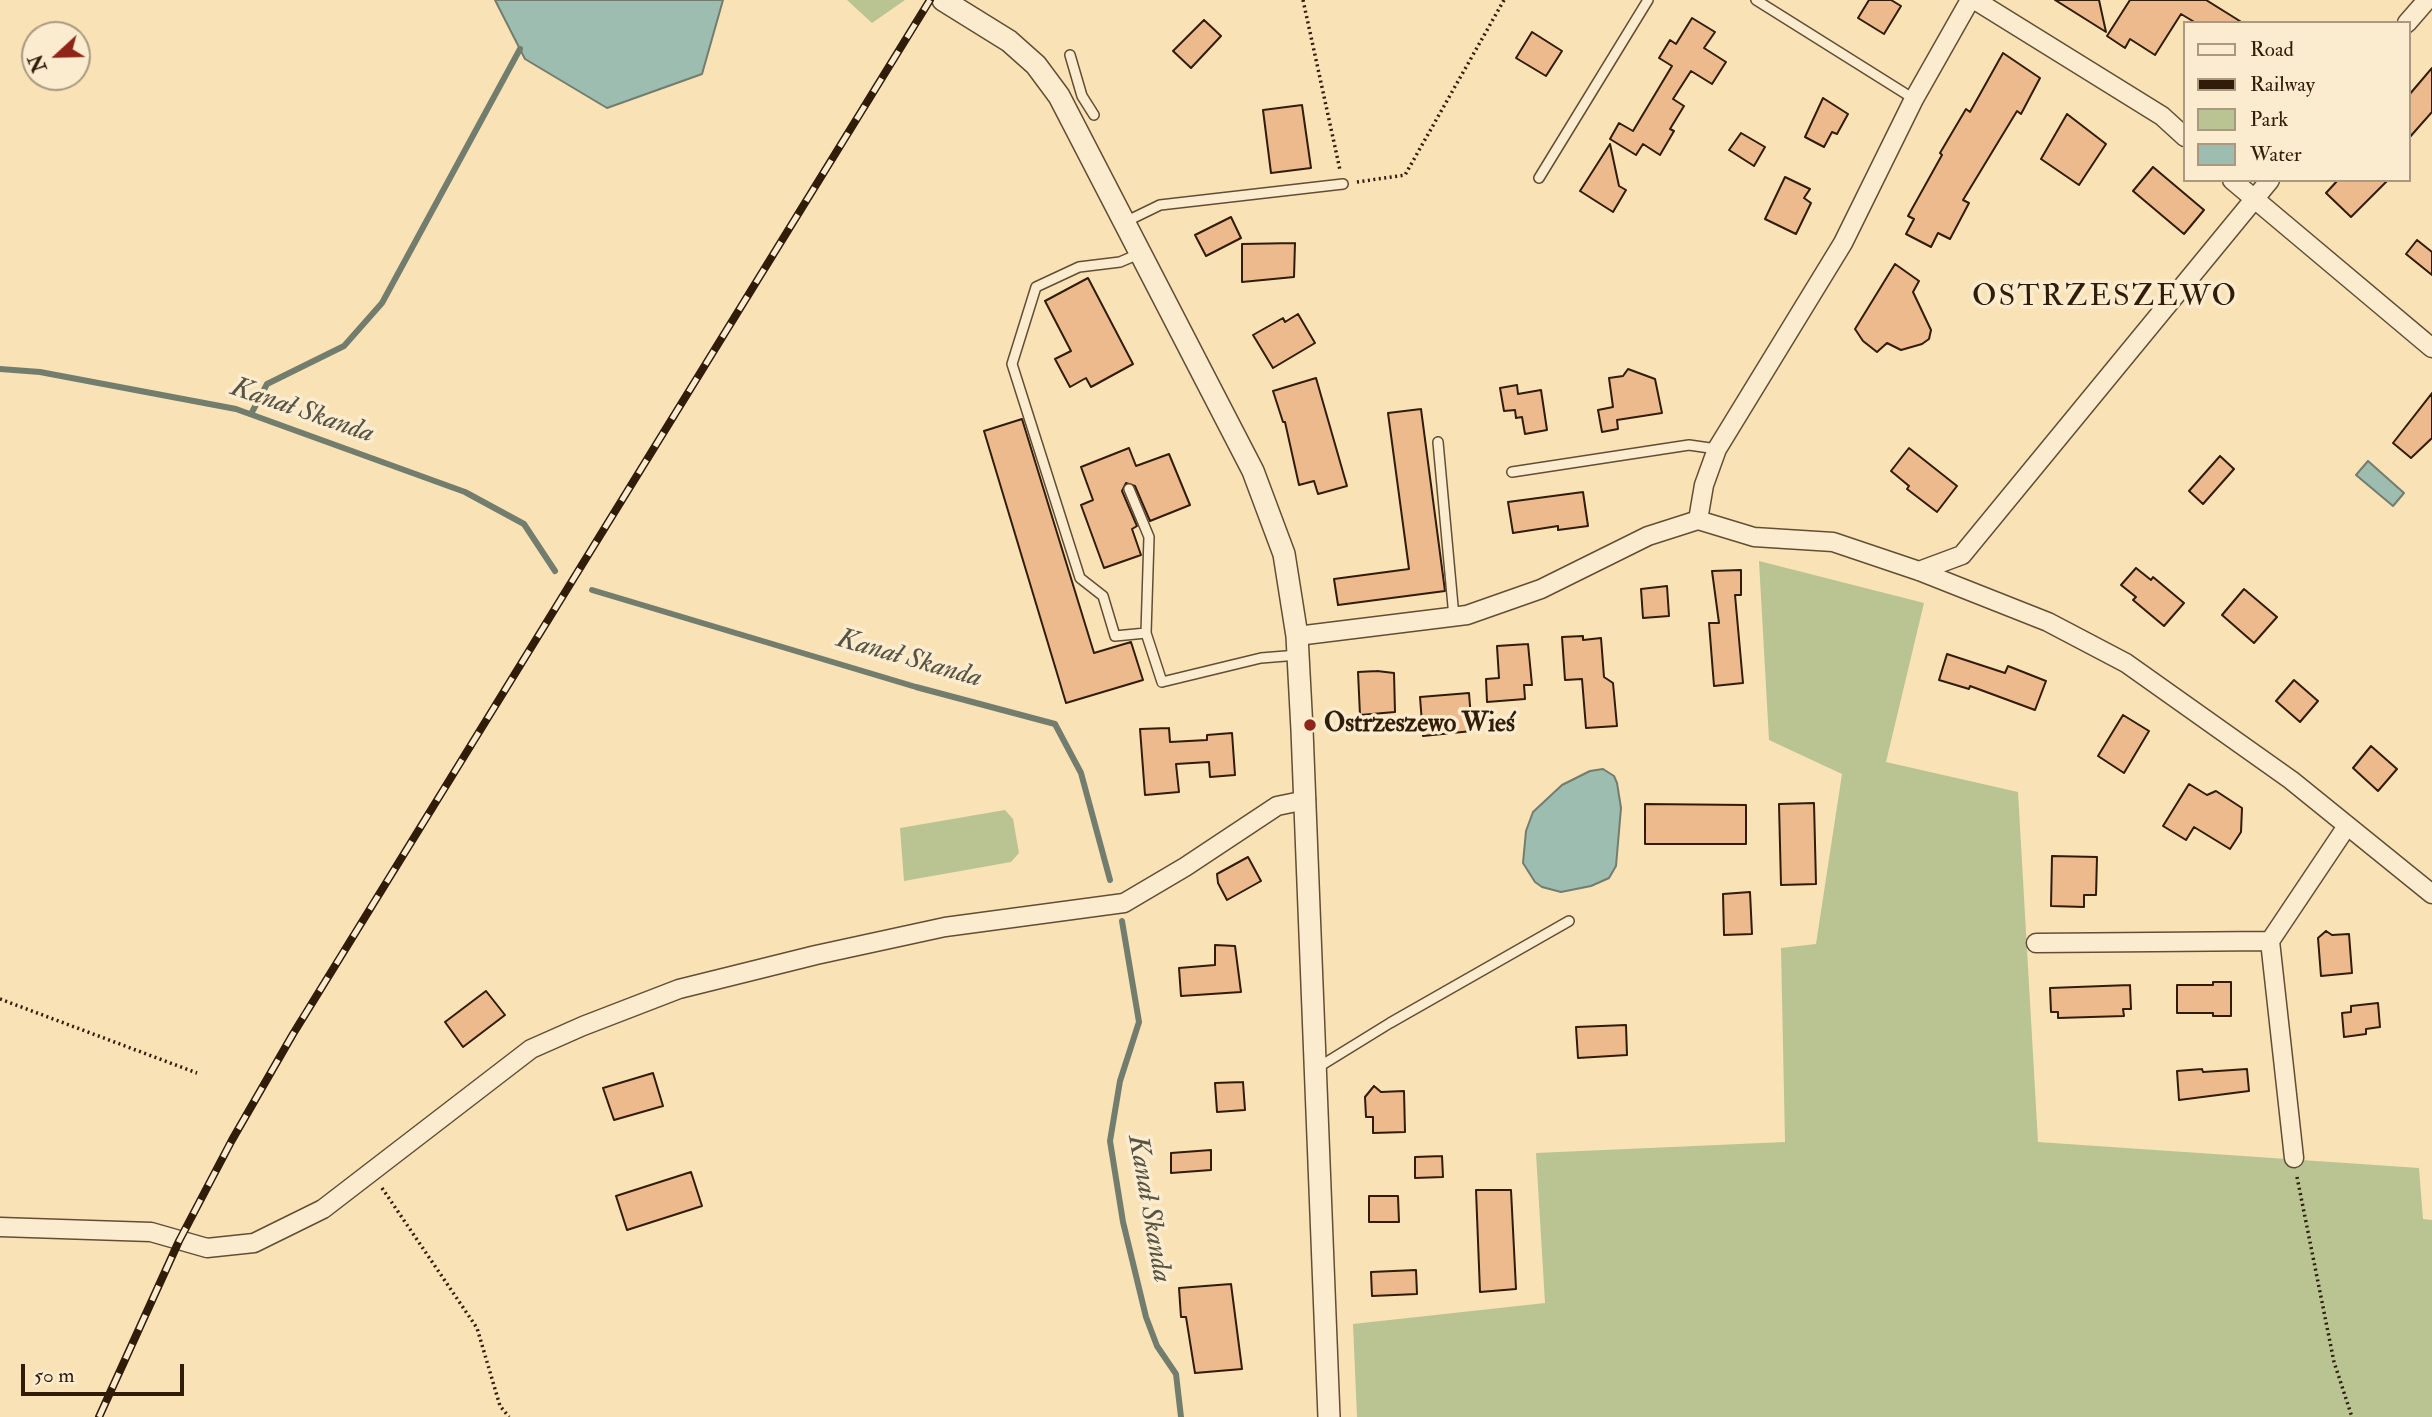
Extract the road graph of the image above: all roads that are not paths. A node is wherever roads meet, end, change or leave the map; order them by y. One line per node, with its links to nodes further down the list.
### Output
1 (943, 0): 10 (street)
2 (1648, 0): 13 (lane)
3 (1756, 0): 9 (lane)
4 (1973, 0): 9 (street); 12 (street)
5 (2427, 0): 6 (street)
6 (2409, 21)
7 (1070, 55): 8 (lane)
8 (1082, 96): 10 (lane); 11 (lane)
9 (1914, 99): 22 (street)
10 (1068, 113): 18 (street)
11 (1094, 115)
12 (2184, 136)
13 (1539, 178)
14 (2234, 182): 17 (street)
15 (2268, 182): 17 (street)
16 (1343, 184): 18 (lane)
17 (2254, 200): 20 (street); 26 (street)
18 (1125, 222): 19 (street)
19 (1141, 253): 28 (lane); 29 (street)
20 (2432, 348)
21 (1438, 442): 27 (lane)
22 (1717, 449): 23 (lane); 25 (street)
23 (1512, 472)
24 (1129, 489): 28 (lane)
25 (1698, 520): 26 (street); 27 (street)
26 (1919, 571): 31 (street)
27 (1454, 617): 29 (street)
28 (1146, 633): 29 (lane)
29 (1298, 645): 30 (street)
30 (1306, 800): 36 (street); 38 (street)
31 (2347, 825): 32 (street); 34 (street)
32 (2432, 894)
33 (1569, 920): 36 (lane)
34 (2270, 941): 35 (street); 37 (street)
35 (2036, 943)
36 (1316, 1069): 39 (street)
37 (2294, 1158)
38 (0, 1227)
39 (1329, 1417)

